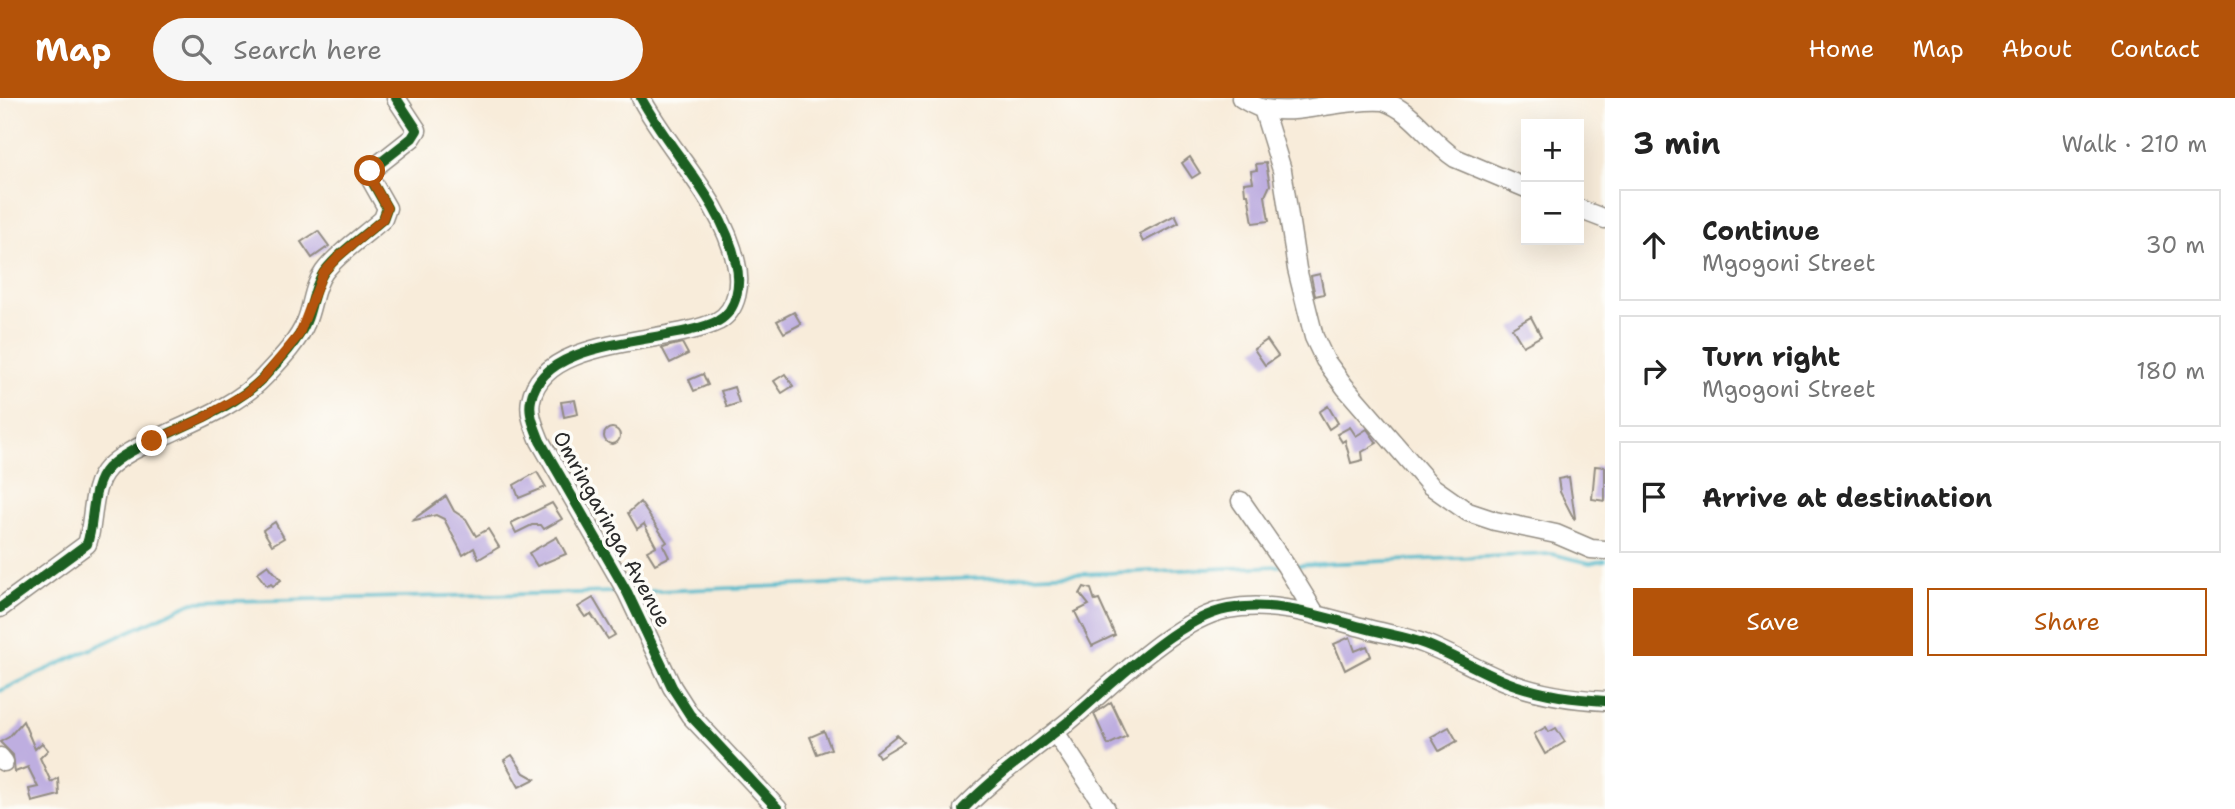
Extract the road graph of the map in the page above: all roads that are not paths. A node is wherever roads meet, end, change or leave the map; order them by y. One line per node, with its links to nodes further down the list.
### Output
1 (396, 98): 11 (street)
2 (641, 98): 15 (street, Omringaringa Avenue)
3 (1241, 98): 5 (street)
4 (1346, 98): 5 (street); 6 (street)
5 (1263, 109): 10 (street)
6 (1521, 186)
7 (1584, 211): 8 (street)
8 (1605, 219)
9 (1241, 501): 12 (street)
10 (1605, 550)
11 (0, 607)
12 (1316, 615): 13 (street); 14 (street)
13 (1605, 701)
14 (1055, 732): 16 (street); 17 (street)
15 (778, 809)
16 (963, 809)
17 (1106, 809)

